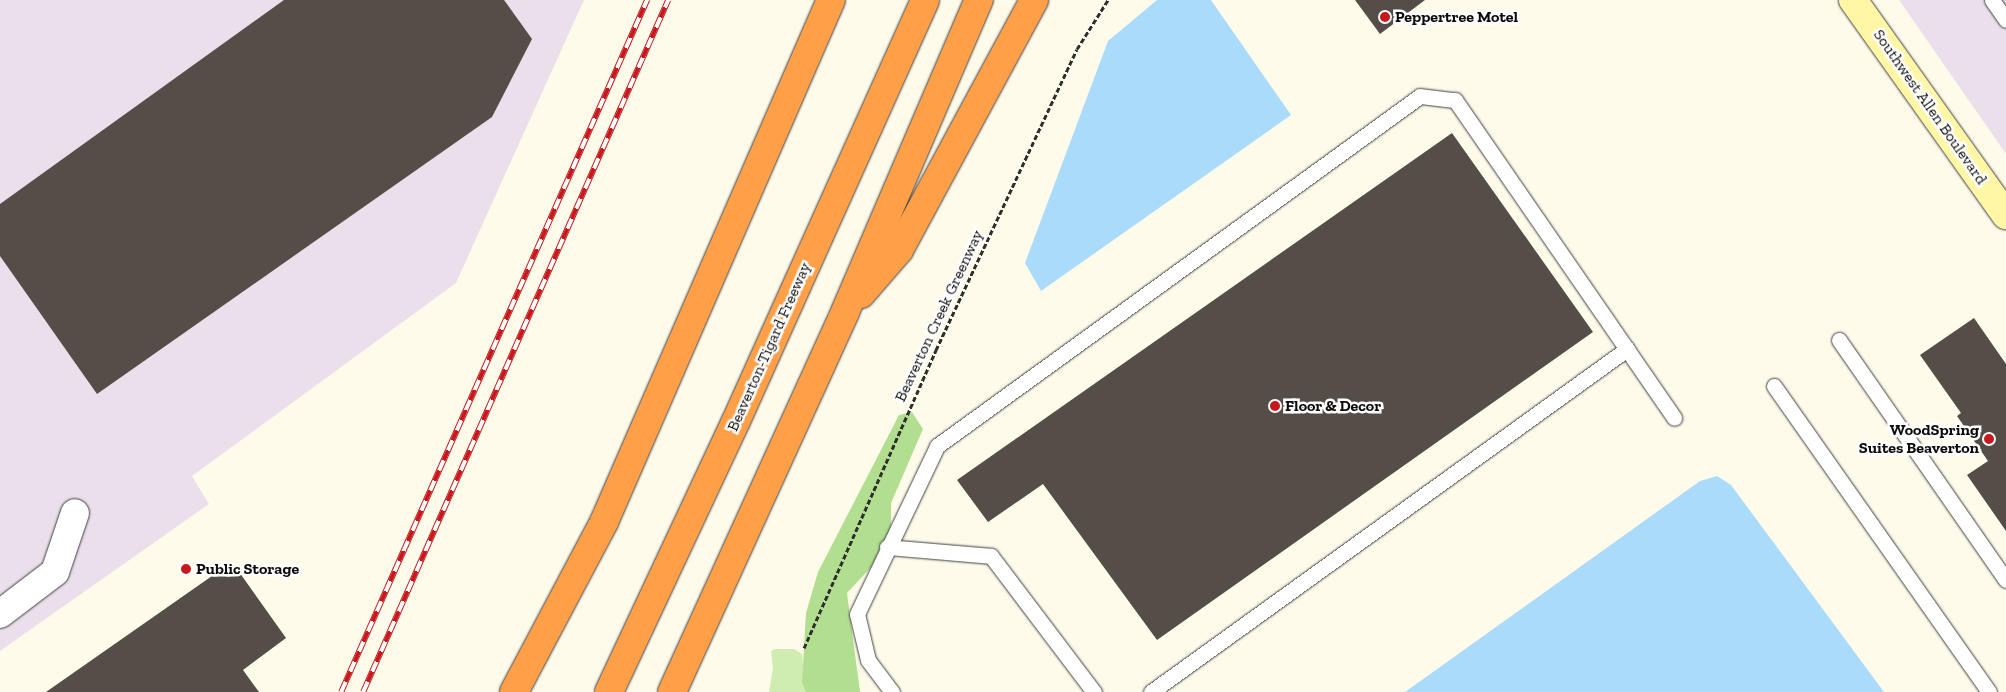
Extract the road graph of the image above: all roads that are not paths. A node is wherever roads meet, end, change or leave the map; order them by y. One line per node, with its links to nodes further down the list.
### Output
1 (831, 0): 18 (highway)
2 (924, 0): 19 (highway, Beaverton-Tigard Freeway)
3 (978, 0): 9 (highway)
4 (1034, 0): 9 (highway)
5 (1853, 0): 8 (main road, Southwest Allen Boulevard)
6 (1992, 0): 7 (lane)
7 (2006, 20)
8 (2006, 215)
9 (845, 312): 20 (highway)
10 (1839, 340): 16 (lane)
11 (1627, 349): 13 (lane); 15 (lane); 23 (lane)
12 (1774, 386): 24 (lane)
13 (1674, 418)
14 (75, 513): 17 (street)
15 (888, 547): 21 (lane); 22 (lane)
16 (2006, 580)
17 (0, 614)
18 (514, 692)
19 (609, 692)
20 (672, 692)
21 (892, 692)
22 (1094, 692)
23 (1151, 692)
24 (1989, 692)

